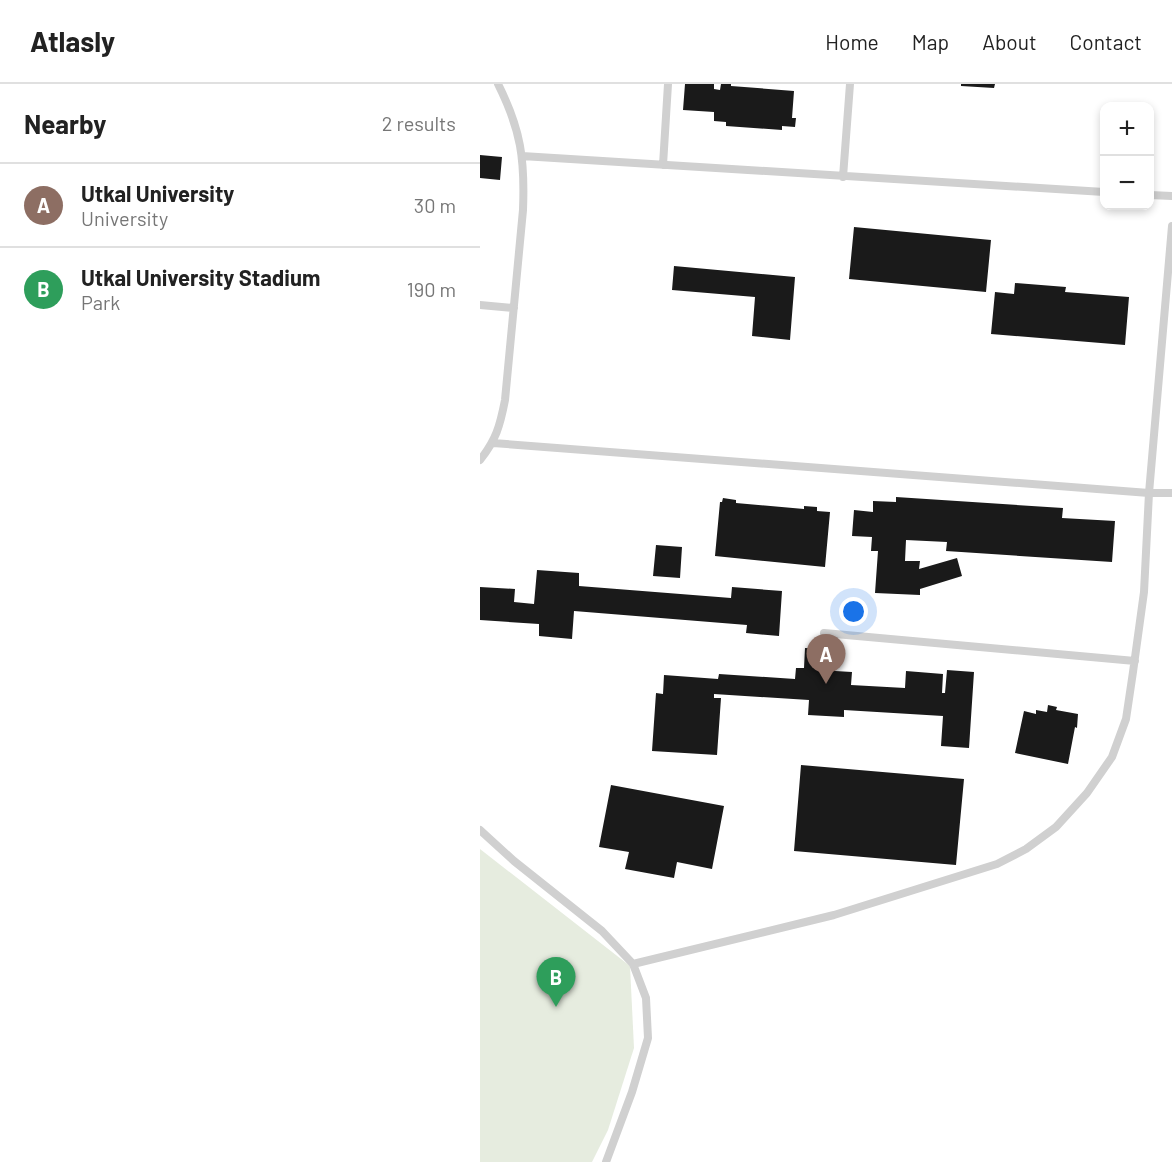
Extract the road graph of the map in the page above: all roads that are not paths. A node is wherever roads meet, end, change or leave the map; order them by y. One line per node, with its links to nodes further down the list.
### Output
1 (498, 84): 4 (lane)
2 (668, 84): 5 (lane)
3 (850, 84): 6 (lane)
4 (522, 156): 5 (lane); 12 (lane)
5 (663, 165): 6 (lane)
6 (843, 177): 7 (lane)
7 (1100, 192)
8 (1154, 195): 9 (lane)
9 (1172, 196)
10 (1172, 226): 15 (lane)
11 (480, 305): 12 (lane)
12 (513, 308): 13 (lane)
13 (493, 443): 14 (lane); 15 (lane)
14 (480, 460)
15 (1149, 493): 16 (lane); 18 (lane)
16 (1172, 493)
17 (824, 633): 18 (lane)
18 (1135, 661): 20 (lane)
19 (480, 830): 20 (lane)
20 (633, 964): 21 (lane)
21 (606, 1162)

